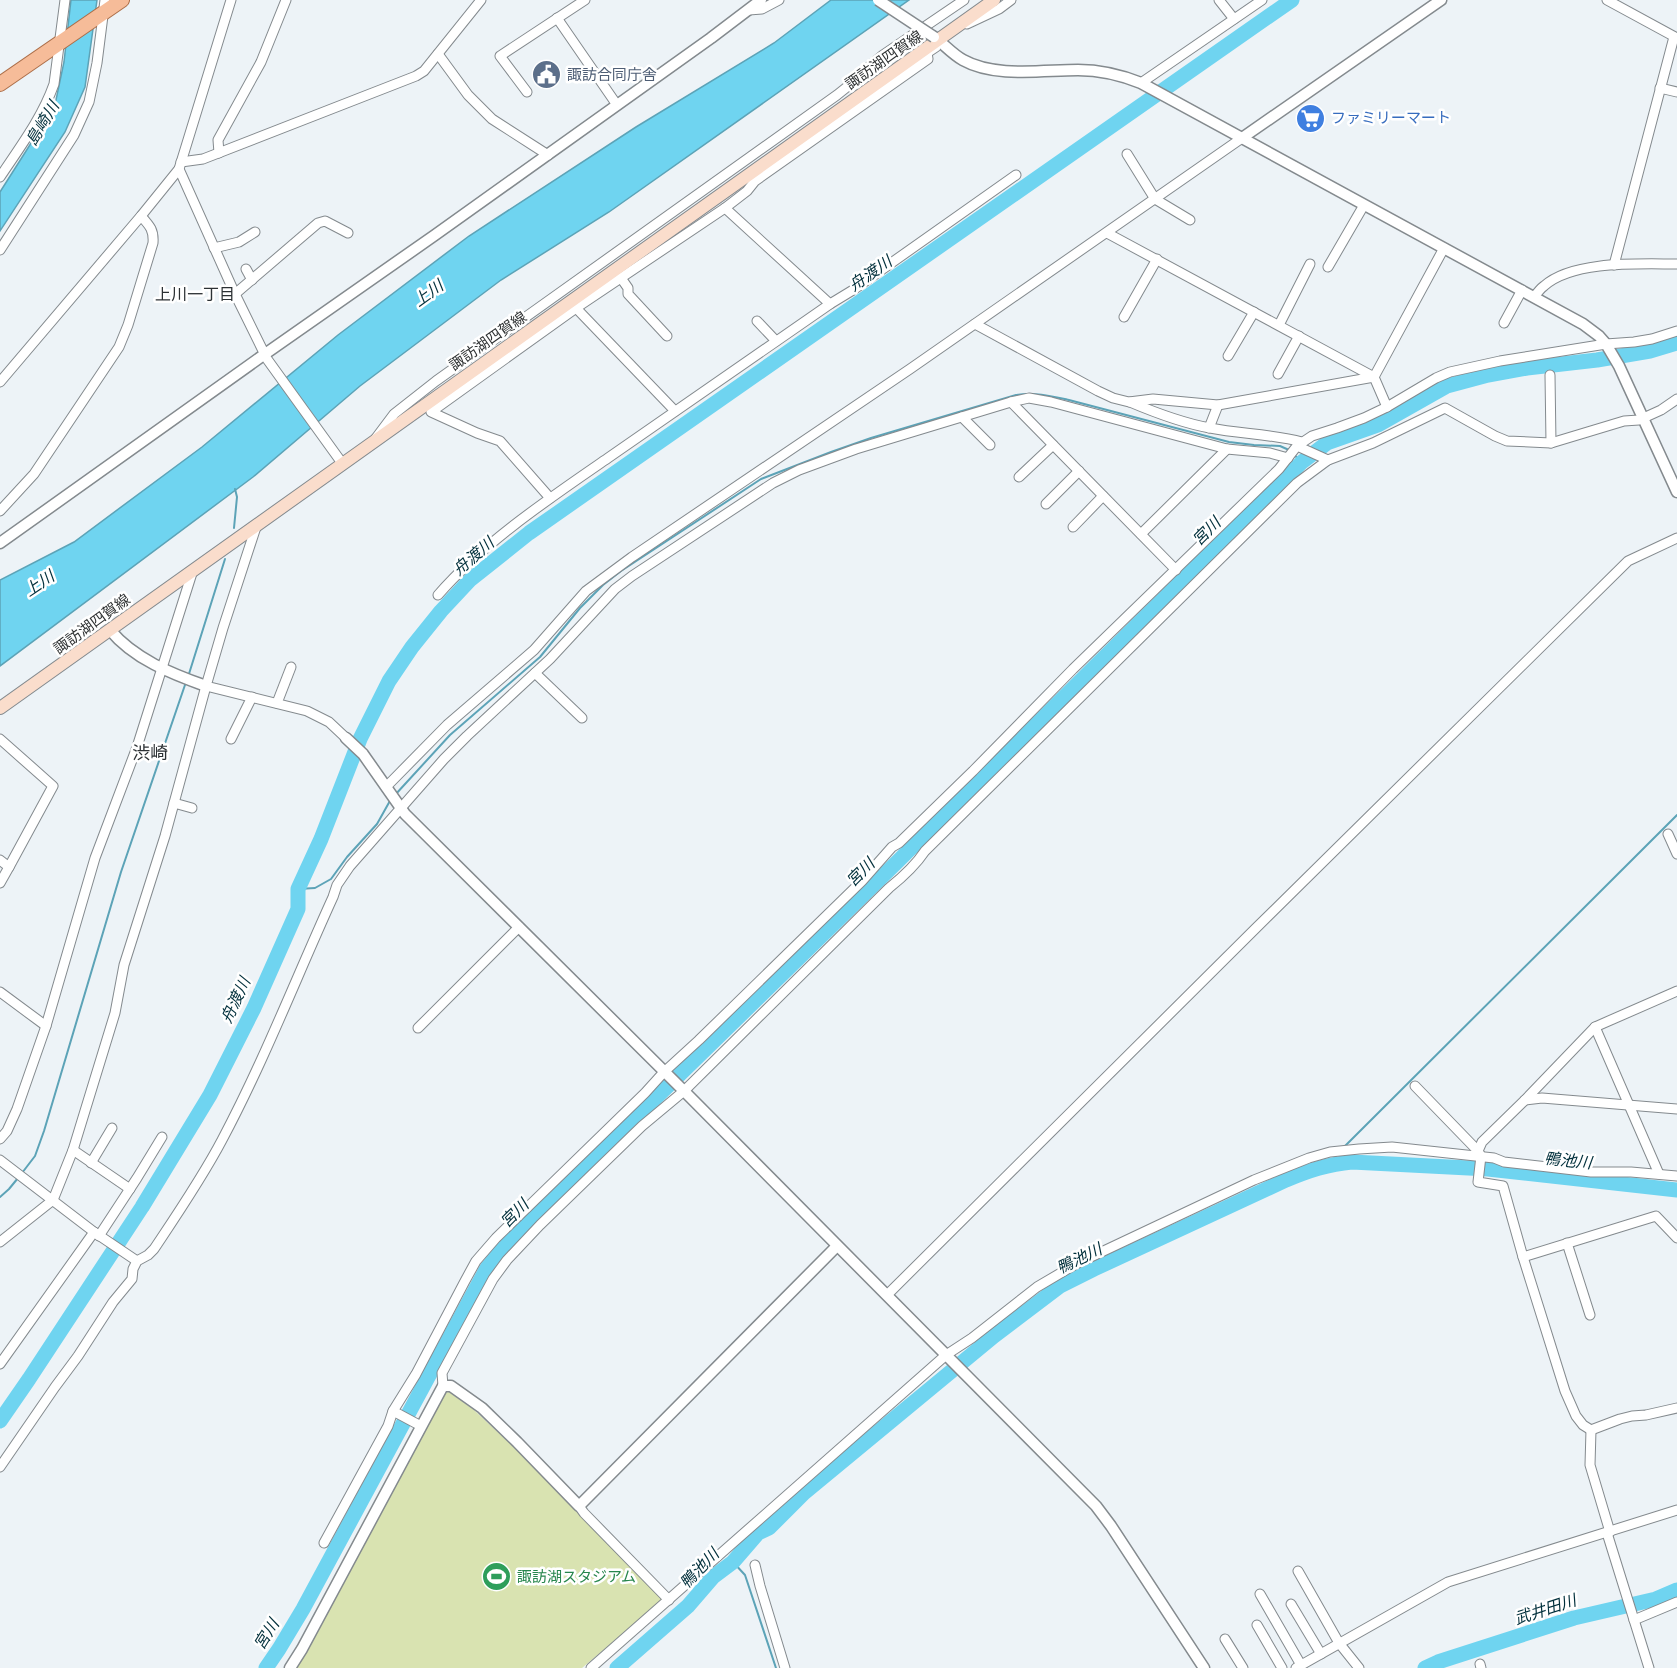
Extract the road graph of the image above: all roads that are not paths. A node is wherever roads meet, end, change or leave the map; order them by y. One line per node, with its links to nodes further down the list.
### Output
1 (65, 0): 23 (street)
2 (122, 0): 17 (main road)
3 (231, 0): 36 (street)
4 (286, 0): 33 (street)
5 (481, 0): 25 (street)
6 (585, 0): 19 (street)
7 (761, 0): 18 (street)
8 (779, 0): 18 (street)
9 (878, 0): 24 (street, bridge)
10 (964, 0): 89 (street)
11 (994, 0): 21 (main road, 諏訪湖四賀線)
12 (1011, 0): 21 (street)
13 (1219, 0): 20 (street)
14 (1262, 0): 20 (street)
15 (1441, 0): 32 (street)
16 (1607, 0): 22 (street)
17 (103, 9): 23 (main road); 49 (street)
18 (749, 9): 31 (street)
19 (557, 18): 29 (street); 31 (street)
20 (1234, 19): 27 (street)
21 (956, 27): 24 (main road, 諏訪湖四賀線)
22 (1675, 37): 28 (street)
23 (62, 40): 26 (main road); 38 (street)
24 (938, 40): 27 (street); 41 (street); 89 (main road, 諏訪湖四賀線)
25 (438, 54): 33 (street); 35 (street)
26 (0, 84)
27 (1144, 85): 32 (street)
28 (1660, 88): 30 (street); 53 (street)
29 (527, 92)
30 (1677, 92)
31 (617, 105): 35 (street)
32 (1242, 138): 39 (street); 40 (street)
33 (219, 153): 36 (street)
34 (1127, 154): 39 (street)
35 (548, 155): 74 (street)
36 (180, 166): 42 (street); 47 (street)
37 (1016, 175): 61 (street)
38 (0, 177)
39 (1155, 199): 43 (street); 46 (street)
40 (1364, 204): 48 (street); 54 (street)
41 (725, 208): 56 (street); 61 (street)
42 (141, 216): 79 (street); 104 (street)
43 (1190, 219)
44 (255, 232): 47 (street)
45 (348, 233): 57 (street)
46 (1107, 233): 50 (street); 67 (street)
47 (214, 248): 59 (street)
48 (1444, 248): 58 (street); 78 (street)
49 (0, 250)
50 (1157, 260): 63 (street); 64 (street)
51 (1310, 264): 68 (street)
52 (1677, 264): 53 (street)
53 (1614, 265): 60 (street)
54 (1328, 267)
55 (246, 268): 57 (street)
56 (621, 278): 62 (street); 70 (street)
57 (252, 280): 59 (street)
58 (1522, 290): 60 (street); 66 (street)
59 (235, 294): 74 (street)
60 (1534, 297): 73 (street)
61 (830, 304): 72 (street)
62 (576, 308): 85 (street); 102 (street)
63 (1254, 312): 68 (street); 75 (street)
64 (1124, 317)
65 (757, 321): 72 (street)
66 (1504, 322)
67 (975, 324): 82 (street); 125 (street)
68 (1279, 325): 71 (street)
69 (1677, 331): 73 (street)
70 (667, 336)
71 (1299, 336): 76 (street); 78 (street)
72 (776, 341): 85 (street)
73 (1607, 346): 84 (street); 87 (street)
74 (266, 356): 97 (street); 109 (street)
75 (1228, 357)
76 (1278, 374)
77 (1550, 375): 90 (street)
78 (1374, 376): 83 (street); 84 (street)
79 (0, 382)
80 (1677, 399): 87 (street)
81 (1011, 402): 86 (street); 91 (street); 94 (street)
82 (1129, 402): 83 (street); 88 (street)
83 (1218, 405): 88 (street)
84 (1387, 407): 92 (street)
85 (675, 411): 102 (street)
86 (962, 417): 93 (street); 116 (street)
87 (1644, 418): 90 (street); 100 (street)
88 (1209, 428): 92 (street)
89 (375, 440): 97 (main road, 諏訪湖四賀線)
90 (1551, 443): 96 (street)
91 (1053, 445): 98 (street); 99 (street)
92 (1300, 445): 95 (street); 96 (street)
93 (990, 446)
94 (1227, 448): 95 (street); 107 (street)
95 (1288, 458): 111 (street)
96 (1326, 459): 142 (street)
97 (340, 461): 105 (main road, 諏訪湖四賀線)
98 (1079, 471): 101 (street); 103 (street)
99 (1019, 477)
100 (1677, 492)
101 (1103, 496): 106 (street); 107 (street)
102 (550, 498): 112 (street)
103 (1046, 504)
104 (0, 511)
105 (257, 525): 110 (main road, 諏訪湖四賀線); 117 (street)
106 (1072, 528)
107 (1142, 534): 111 (street)
108 (1677, 538): 164 (street)
109 (0, 543)
110 (193, 570): 113 (main road, 諏訪湖四賀線); 115 (street)
111 (1176, 570): 140 (street)
112 (438, 595)
113 (110, 630): 115 (street); 120 (main road, 諏訪湖四賀線)
114 (291, 667): 119 (street)
115 (162, 668): 117 (street); 137 (street)
116 (535, 673): 121 (street); 128 (street)
117 (206, 686): 118 (street); 126 (street)
118 (252, 697): 119 (street); 124 (street)
119 (277, 703): 122 (street)
120 (0, 708)
121 (582, 718)
122 (346, 738): 125 (street)
123 (0, 739): 132 (street)
124 (231, 739)
125 (386, 787): 128 (street)
126 (174, 803): 127 (street); 149 (street)
127 (192, 808)
128 (400, 808): 134 (street); 163 (street)
129 (1668, 834): 130 (street)
130 (1677, 854)
131 (0, 860): 132 (street)
132 (9, 867): 133 (street)
133 (0, 883)
134 (519, 927): 139 (street); 140 (street)
135 (0, 992): 137 (street)
136 (1677, 992): 138 (street)
137 (46, 1026): 148 (street)
138 (1595, 1027): 143 (street); 144 (street)
139 (418, 1028)
140 (665, 1073): 142 (street); 170 (street)
141 (1415, 1086): 150 (street)
142 (682, 1089): 161 (street); 168 (street)
143 (1525, 1100): 144 (street); 150 (street)
144 (1630, 1105): 145 (street); 153 (street)
145 (1677, 1109)
146 (112, 1128): 152 (street)
147 (162, 1137): 155 (street)
148 (0, 1139)
149 (73, 1150): 152 (street); 156 (street)
150 (1479, 1154): 153 (street); 162 (street); 166 (street)
151 (0, 1160): 156 (street)
152 (91, 1163): 155 (street)
153 (1659, 1174): 154 (street)
154 (1677, 1176)
155 (130, 1190): 157 (street)
156 (53, 1200): 157 (street); 159 (street)
157 (99, 1235): 163 (street); 167 (street)
158 (1677, 1238): 160 (street)
159 (0, 1242)
160 (1567, 1243): 162 (street); 165 (street)
161 (837, 1246): 164 (street); 174 (street)
162 (1523, 1257): 172 (street)
163 (135, 1260): 173 (street)
164 (888, 1295): 166 (street)
165 (1590, 1315)
166 (947, 1356): 181 (street); 193 (street)
167 (0, 1364)
168 (443, 1386): 171 (street); 174 (street)
169 (1677, 1408): 172 (street)
170 (394, 1412): 171 (street); 177 (street)
171 (418, 1425): 190 (street)
172 (1591, 1430): 176 (street)
173 (0, 1467)
174 (579, 1506): 181 (street)
175 (1677, 1510): 176 (street)
176 (1608, 1532): 184 (street); 187 (street)
177 (324, 1543)
178 (755, 1565): 192 (street)
179 (1298, 1571): 187 (street)
180 (1260, 1594): 189 (street)
181 (669, 1600): 191 (street)
182 (1677, 1602): 184 (street)
183 (1291, 1604): 188 (street)
184 (1634, 1620): 197 (street)
185 (1257, 1624): 195 (street)
186 (1225, 1639): 194 (street)
187 (1339, 1643): 188 (street); 196 (street)
188 (1321, 1654): 189 (street)
189 (1304, 1666)
190 (290, 1668)
191 (591, 1668)
192 (785, 1668)
193 (1204, 1668)
194 (1243, 1668)
195 (1282, 1668)
196 (1359, 1668)
197 (1649, 1668)

